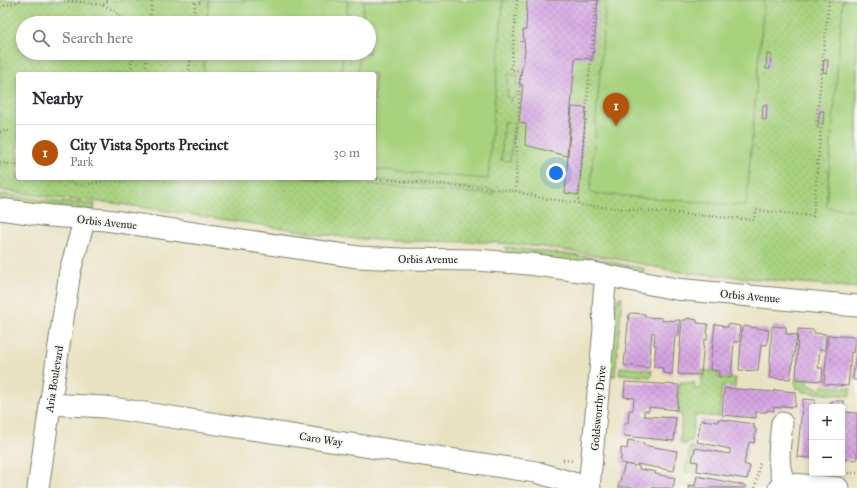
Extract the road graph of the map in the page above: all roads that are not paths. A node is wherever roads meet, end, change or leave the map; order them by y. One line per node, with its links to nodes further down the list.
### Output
1 (0, 209): 2 (street, Orbis Avenue)
2 (78, 218): 3 (street, Orbis Avenue); 5 (street, Aria Boulevard)
3 (613, 277): 4 (street, Orbis Avenue); 7 (street, Goldsworthy Drive)
4 (857, 306)
5 (51, 398): 7 (street, Caro Way); 9 (street, Aria Boulevard)
6 (782, 424): 8 (street)
7 (590, 483)
8 (783, 486): 10 (street)
9 (38, 488)
10 (838, 488)

